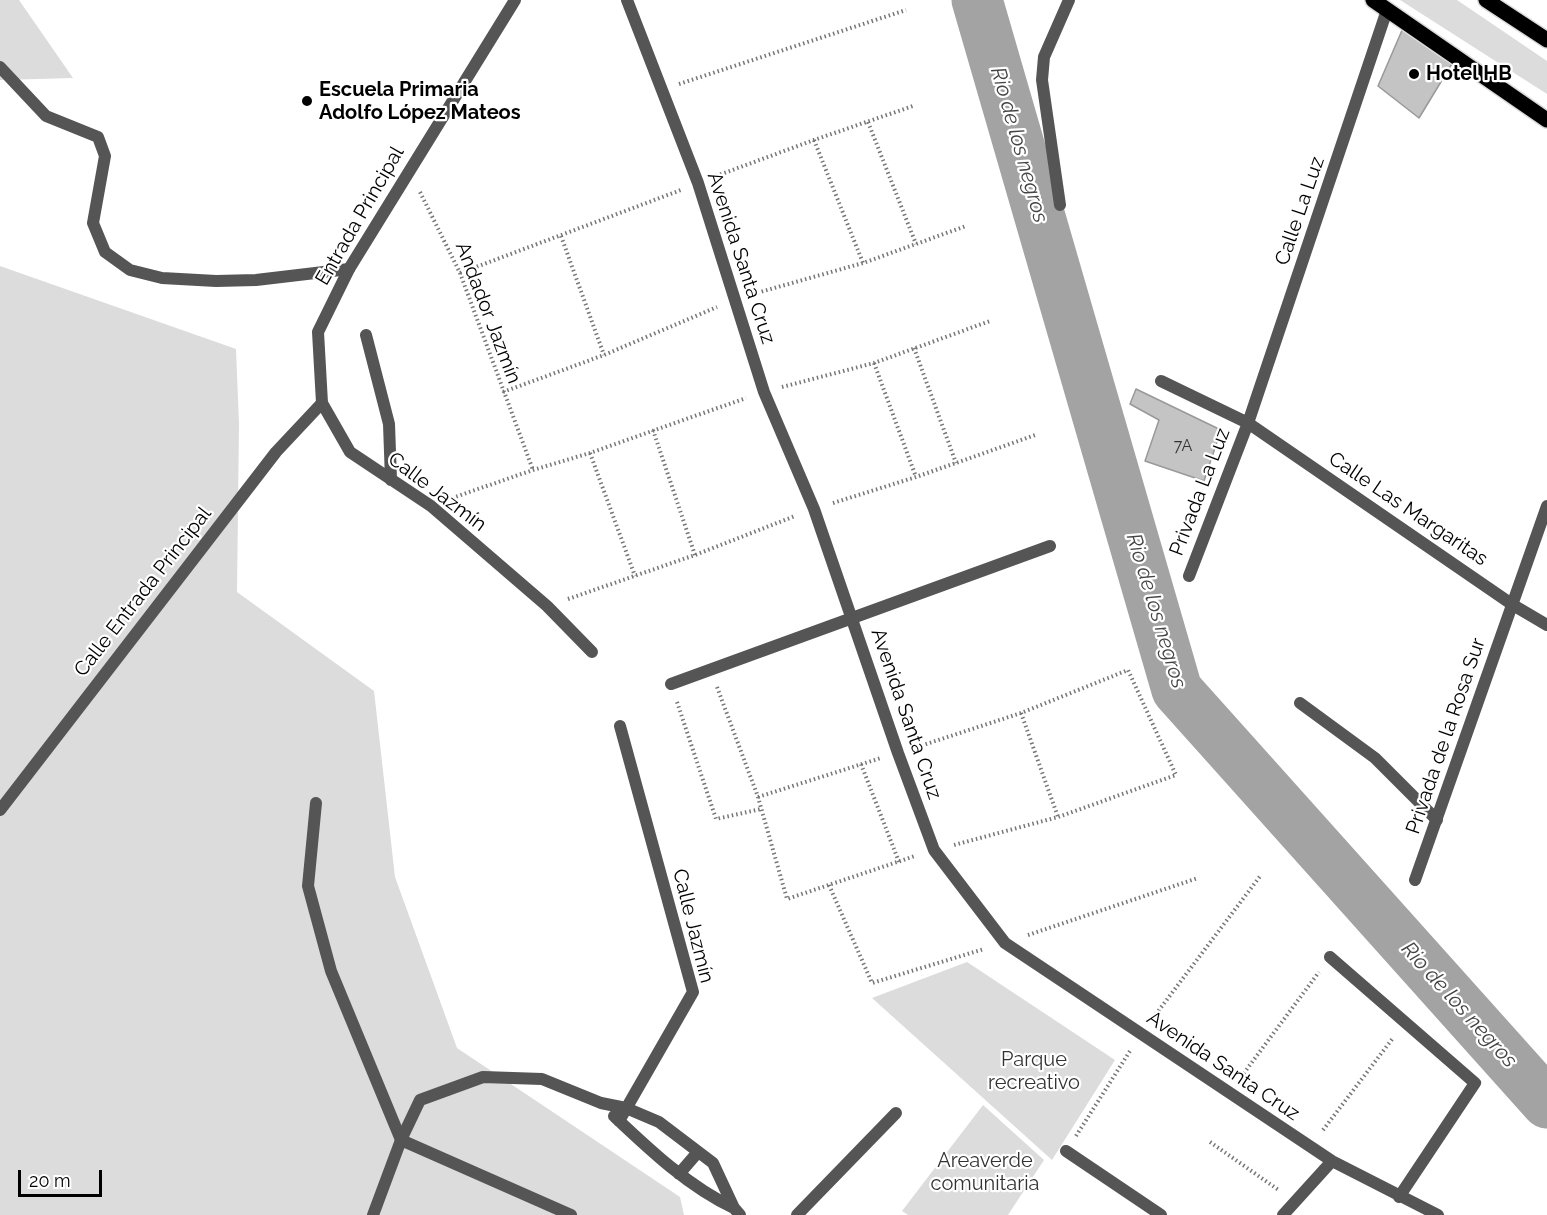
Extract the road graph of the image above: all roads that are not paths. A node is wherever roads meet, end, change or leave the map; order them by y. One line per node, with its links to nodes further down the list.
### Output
1 (515, 0): 11 (street, Entrada Principal)
2 (627, 0): 21 (street, Avenida Santa Cruz)
3 (1069, 0): 10 (street)
4 (1373, 0): 6 (main road)
5 (1486, 0): 7 (main road)
6 (1388, 10): 9 (main road); 15 (street, Calle La Luz)
7 (1547, 40)
8 (0, 67): 11 (street)
9 (1547, 120)
10 (1060, 205)
11 (349, 269): 14 (street, Entrada Principal)
12 (366, 335): 16 (street)
13 (1161, 381): 15 (street, Calle Las Margaritas)
14 (322, 403): 16 (street, Calle Jazmín); 28 (street, Calle Entrada Principal)
15 (1248, 423): 19 (street, Privada La Luz); 20 (street, Calle Las Margaritas)
16 (391, 480): 23 (street, Calle Jazmín)
17 (1547, 506): 20 (street, Privada de la Rosa Sur)
18 (1050, 546): 21 (street)
19 (1189, 576)
20 (1513, 605): 22 (street, Calle Las Margaritas); 29 (street, Privada de la Rosa Sur)
21 (852, 617): 24 (street); 39 (street, Avenida Santa Cruz)
22 (1547, 626)
23 (592, 652)
24 (671, 684)
25 (1300, 703): 29 (street)
26 (620, 726): 33 (street, Calle Jazmín)
27 (316, 803): 36 (street)
28 (0, 810)
29 (1437, 820): 30 (street, Privada de la Rosa Sur)
30 (1415, 880)
31 (1330, 957): 41 (street)
32 (601, 1103): 33 (street); 35 (street); 36 (street)
33 (626, 1108): 35 (street, Calle Jazmín); 38 (street)
34 (896, 1113): 45 (street)
35 (619, 1121): 40 (street)
36 (401, 1140): 43 (street); 44 (street)
37 (1066, 1151): 46 (street)
38 (698, 1152): 40 (street); 42 (street)
39 (1332, 1161): 41 (street, Avenida Santa Cruz); 47 (street)
40 (680, 1174): 42 (street)
41 (1399, 1197): 48 (street, Avenida Santa Cruz)
42 (737, 1211)
43 (373, 1215)
44 (571, 1215)
45 (797, 1215)
46 (1161, 1215)
47 (1283, 1215)
48 (1438, 1215)

